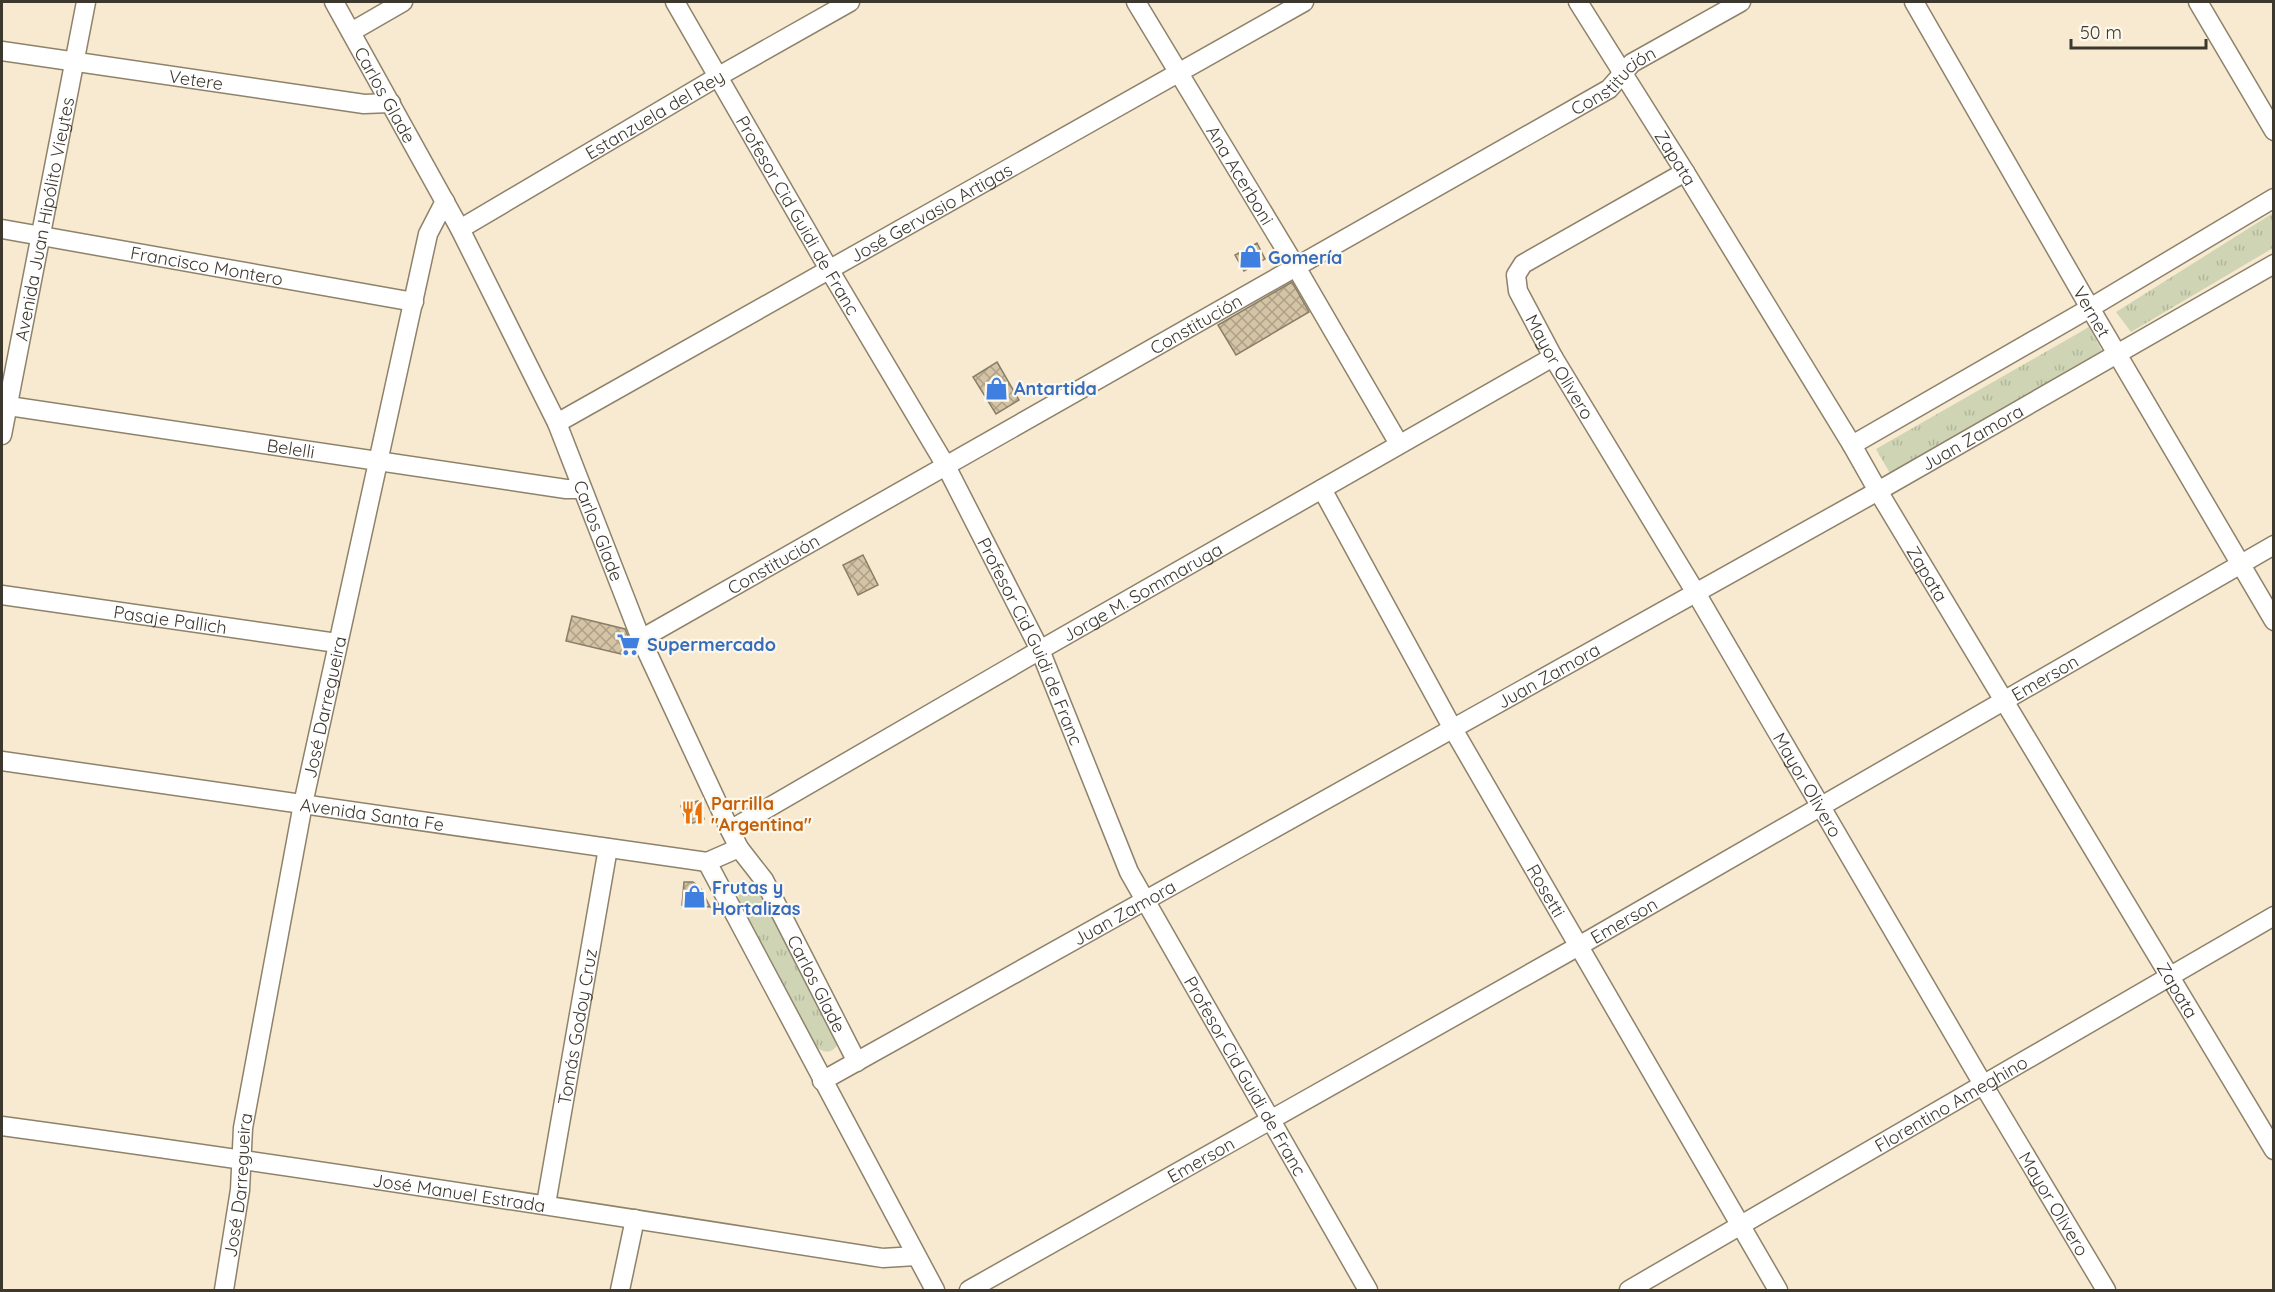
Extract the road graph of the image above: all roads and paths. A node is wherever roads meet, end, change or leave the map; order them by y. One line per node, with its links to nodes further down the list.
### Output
1 (86, 2): 14 (street, Avenida Juan Hipólito Vieytes)
2 (334, 2): 12 (street, Carlos Glade)
3 (403, 2): 12 (street)
4 (675, 2): 17 (street, Profesor Cid Guidi de Franc)
5 (850, 2): 17 (street, Estanzuela del Rey)
6 (1136, 2): 15 (street, Ana Acerboni)
7 (1304, 2): 15 (street, José Gervasio Artigas)
8 (1578, 2): 16 (street, Zapata)
9 (1741, 2): 16 (street, Constitución)
10 (1914, 2): 30 (street, Vernet)
11 (2198, 2): 19 (street)
12 (351, 32): 18 (street, Carlos Glade)
13 (2, 51): 14 (street, Vetere)
14 (75, 62): 18 (street, Vetere); 25 (street, Avenida Juan Hipólito Vieytes)
15 (1178, 73): 27 (street, Ana Acerboni); 28 (street, José Gervasio Artigas)
16 (1622, 75): 20 (street, Zapata); 27 (street, Constitución)
17 (719, 76): 24 (street, Estanzuela del Rey); 28 (street, Profesor Cid Guidi de Franc)
18 (391, 103): 22 (street, Carlos Glade)
19 (2274, 131)
20 (1685, 172): 32 (street, Mayor Olivero); 37 (street, Zapata)
21 (2274, 198): 30 (street)
22 (445, 201): 24 (street, Carlos Glade); 29 (street, José Darregueira)
23 (2, 229): 25 (street, Francisco Montero)
24 (460, 229): 34 (street, Carlos Glade)
25 (42, 234): 29 (street, Francisco Montero); 33 (street, Avenida Juan Hipólito Vieytes)
26 (2274, 264): 31 (street, Juan Zamora)
27 (1296, 267): 36 (street, Ana Acerboni); 39 (street, Constitución)
28 (830, 271): 34 (street, José Gervasio Artigas); 39 (street, Profesor Cid Guidi de Franc)
29 (414, 302): 38 (street, José Darregueira)
30 (2090, 308): 31 (street, Vernet); 37 (street)
31 (2118, 355): 42 (street, Juan Zamora); 44 (street, Vernet)
32 (1553, 357): 36 (street, Jorge M. Sommaruga); 45 (street, Mayor Olivero)
33 (5, 405): 35 (street, Avenida Juan Hipólito Vieytes); 38 (street, Belelli)
34 (557, 423): 40 (street, Carlos Glade)
35 (2, 435)
36 (1399, 444): 41 (street, Jorge M. Sommaruga)
37 (1852, 445): 42 (street, Zapata)
38 (379, 461): 40 (street, Belelli); 49 (street, José Darregueira)
39 (946, 466): 48 (street, Constitución); 50 (street, Profesor Cid Guidi de Franc)
40 (582, 489): 48 (street, Carlos Glade)
41 (1322, 489): 50 (street, Jorge M. Sommaruga); 52 (street, Rosetti)
42 (1878, 491): 45 (street, Juan Zamora); 51 (street, Zapata)
43 (2274, 545): 44 (street, Emerson)
44 (2241, 563): 47 (street, Vernet); 51 (street, Emerson)
45 (1696, 593): 52 (street, Juan Zamora); 55 (street, Mayor Olivero)
46 (2, 595): 49 (street, Pasaje Pallich)
47 (2274, 621)
48 (641, 639): 56 (street, Carlos Glade)
49 (337, 643): 54 (street, José Darregueira)
50 (1040, 650): 56 (street, Jorge M. Sommaruga); 60 (street, Profesor Cid Guidi de Franc)
51 (2005, 700): 55 (street, Emerson); 63 (street, Zapata)
52 (1453, 729): 60 (street, Juan Zamora); 62 (street, Rosetti)
53 (2, 760): 54 (street, Avenida Santa Fe)
54 (303, 804): 57 (street, Avenida Santa Fe); 70 (street, José Darregueira)
55 (1820, 806): 62 (street, Emerson); 66 (street, Mayor Olivero)
56 (730, 830): 58 (street, Carlos Glade)
57 (608, 848): 59 (street, Avenida Santa Fe); 71 (street, Tomás Godoy Cruz)
58 (739, 848): 59 (street); 64 (street, Carlos Glade)
59 (707, 862): 65 (street)
60 (1145, 901): 64 (street, Juan Zamora); 67 (street, Profesor Cid Guidi de Franc)
61 (2274, 916): 63 (street, Florentino Ameghino)
62 (1577, 947): 67 (street, Emerson); 73 (street, Rosetti)
63 (2170, 977): 66 (street, Florentino Ameghino); 69 (street, Zapata)
64 (857, 1062): 65 (street, Juan Zamora)
65 (822, 1081): 74 (street)
66 (1984, 1086): 73 (street, Florentino Ameghino); 82 (street, Mayor Olivero)
67 (1270, 1120): 78 (street, Emerson); 79 (street, Profesor Cid Guidi de Franc)
68 (2, 1126): 70 (street, José Manuel Estrada)
69 (2274, 1149)
70 (241, 1159): 71 (street, José Manuel Estrada); 75 (street, José Darregueira)
71 (546, 1204): 72 (street, José Manuel Estrada)
72 (635, 1219): 74 (street, José Manuel Estrada); 76 (street)
73 (1742, 1226): 80 (street, Florentino Ameghino); 81 (street, Rosetti)
74 (916, 1256): 77 (street)
75 (224, 1290)
76 (620, 1290)
77 (935, 1290)
78 (969, 1290)
79 (1368, 1290)
80 (1629, 1290)
81 (1778, 1290)
82 (2106, 1290)

